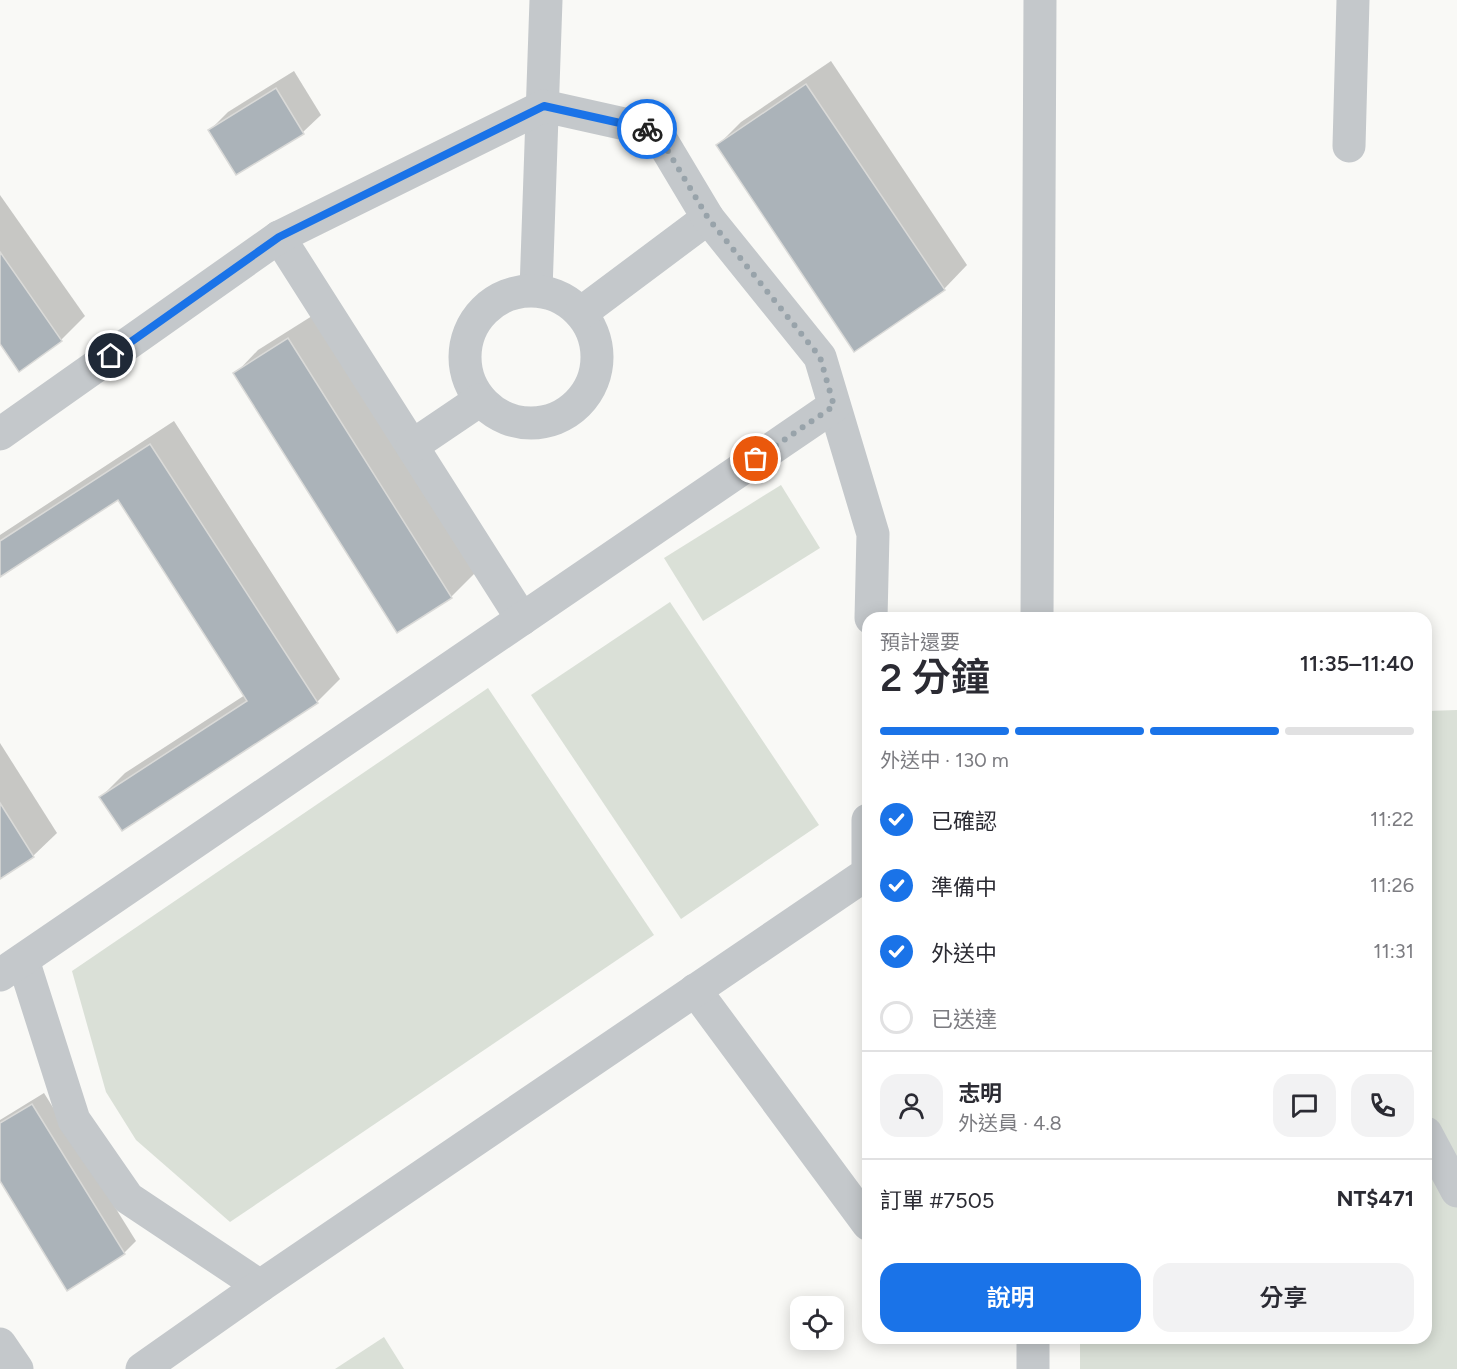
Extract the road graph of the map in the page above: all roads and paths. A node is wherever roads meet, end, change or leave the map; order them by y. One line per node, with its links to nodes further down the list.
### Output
1 (546, 0): 4 (street)
2 (1040, 0): 15 (street)
3 (1353, 0): 5 (street)
4 (544, 106): 6 (street); 7 (street); 8 (street)
5 (1349, 146)
6 (708, 218): 9 (street); 11 (street)
7 (279, 237): 12 (street); 13 (street)
8 (536, 290): 9 (street); 10 (street)
9 (581, 313): 10 (street)
10 (480, 400): 13 (street)
11 (834, 406): 14 (street); 16 (street)
12 (0, 435)
13 (412, 446): 16 (street)
14 (872, 612)
15 (1037, 612)
16 (522, 619): 18 (street)
17 (862, 877): 19 (street)
18 (11, 968): 23 (street)
19 (695, 990): 22 (street); 23 (street)
20 (1432, 1144): 21 (street)
21 (1457, 1191)
22 (862, 1216)
23 (260, 1286): 27 (street)
24 (0, 1344): 26 (street)
25 (1033, 1344): 28 (street)
26 (16, 1369)
27 (142, 1369)
28 (1033, 1369)

